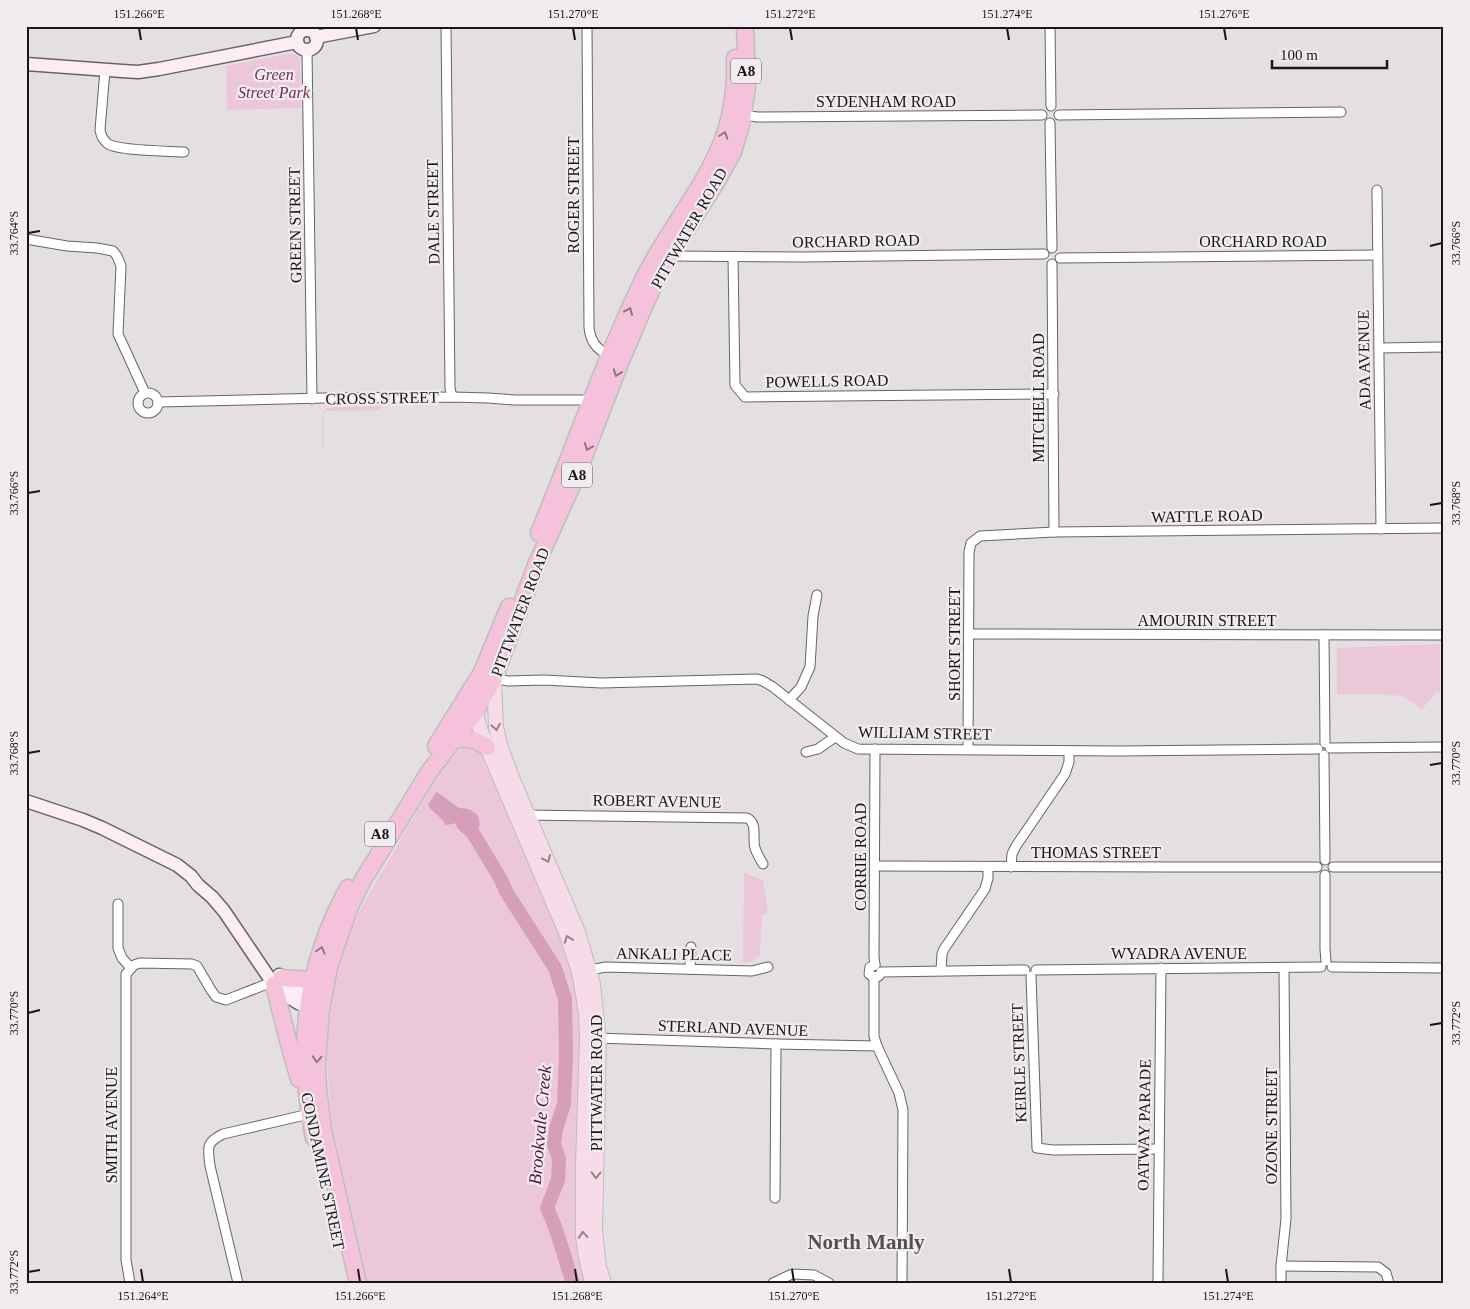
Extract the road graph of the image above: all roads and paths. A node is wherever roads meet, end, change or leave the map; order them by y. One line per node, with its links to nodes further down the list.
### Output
1 (374, 26): 7 (street)
2 (446, 26): 31 (street, DALE STREET)
3 (587, 26): 28 (street, ROGER STREET)
4 (734, 26): 13 (highway, PITTWATER ROAD / A8)
5 (744, 26): 13 (highway, PITTWATER ROAD / A8)
6 (1050, 26): 11 (street)
7 (311, 31): 8 (street)
8 (302, 46): 10 (street); 32 (street, GREEN STREET)
9 (26, 64): 10 (street)
10 (105, 70): 17 (street)
11 (1051, 106): 14 (street); 15 (street)
12 (1341, 112): 15 (street)
13 (736, 114): 14 (street, SYDENHAM ROAD); 23 (highway, PITTWATER ROAD / A8); 28 (highway, PITTWATER ROAD / A8, one-way to 13)
14 (1042, 115): 16 (street)
15 (1059, 115): 16 (street)
16 (1050, 123): 20 (street)
17 (184, 152)
18 (1377, 190): 22 (street, ADA AVENUE)
19 (26, 239): 29 (street)
20 (1052, 248): 21 (street); 25 (street)
21 (1044, 254): 24 (street, ORCHARD ROAD); 25 (street)
22 (1377, 255): 25 (street, ORCHARD ROAD); 27 (street, ADA AVENUE)
23 (669, 256): 24 (street, ORCHARD ROAD); 33 (highway, PITTWATER ROAD / A8, one-way to 33)
24 (733, 257): 30 (street, POWELLS ROAD)
25 (1056, 261): 30 (street, MITCHELL ROAD)
26 (1444, 347): 27 (street)
27 (1379, 348): 36 (street, ADA AVENUE)
28 (609, 355): 33 (highway, PITTWATER ROAD / A8)
29 (145, 393): 34 (street); 34 (street)
30 (1054, 394): 37 (street, MITCHELL ROAD)
31 (452, 397): 32 (street, CROSS STREET); 33 (street, CROSS STREET)
32 (312, 399): 34 (street, CROSS STREET)
33 (599, 401): 43 (highway, PITTWATER ROAD / A8, one-way to 43); 44 (highway, PITTWATER ROAD / A8)
34 (158, 402)
35 (1444, 528): 36 (street, WATTLE ROAD)
36 (1380, 529): 37 (street, WATTLE ROAD)
37 (1054, 532): 38 (street, WATTLE ROAD)
38 (973, 541): 40 (street, SHORT STREET)
39 (817, 595): 45 (street)
40 (970, 634): 41 (street, AMOURIN STREET); 52 (street, SHORT STREET)
41 (1324, 635): 42 (street, AMOURIN STREET); 53 (street)
42 (1444, 635)
43 (494, 678): 45 (street, WILLIAM STREET); 46 (highway, CONDAMINE STREET / A8); 57 (main road, PITTWATER ROAD, one-way to 57)
44 (476, 683): 46 (main road, PITTWATER ROAD); 80 (highway, CONDAMINE STREET / A8, one-way to 44)
45 (789, 700): 47 (street, WILLIAM STREET)
46 (475, 712): 48 (highway, CONDAMINE STREET / A8); 49 (main road, PITTWATER ROAD)
47 (835, 737): 51 (street, WILLIAM STREET); 55 (street)
48 (453, 740): 49 (highway); 82 (highway, CONDAMINE STREET / A8)
49 (487, 747): 57 (main road, PITTWATER ROAD)
50 (1444, 747): 53 (street, WILLIAM STREET)
51 (875, 749): 52 (street, WILLIAM STREET); 60 (street, CORRIE ROAD)
52 (968, 749): 54 (street, WILLIAM STREET)
53 (1324, 749): 54 (street, WILLIAM STREET); 58 (street)
54 (1069, 751): 64 (street)
55 (806, 752)
56 (26, 801): 81 (street)
57 (522, 815): 59 (street, ROBERT AVENUE); 77 (main road, PITTWATER ROAD)
58 (1324, 860): 61 (street); 65 (street)
59 (763, 864)
60 (874, 866): 63 (street, THOMAS STREET); 78 (street, CORRIE ROAD)
61 (1317, 866): 64 (street, THOMAS STREET); 66 (street)
62 (1444, 866): 65 (street)
63 (988, 867): 64 (street, THOMAS STREET); 76 (street)
64 (1011, 867)
65 (1333, 867): 66 (street)
66 (1325, 875): 69 (street)
67 (118, 904): 71 (street)
68 (690, 946): 75 (street)
69 (1327, 965): 73 (street, WYADRA AVENUE); 74 (street, WYADRA AVENUE)
70 (768, 967): 75 (street, ANKALI PLACE)
71 (131, 968): 81 (street); 91 (street, SMITH AVENUE)
72 (1161, 968): 73 (street, WYADRA AVENUE); 79 (street, WYADRA AVENUE); 88 (street, OATWAY PARADE)
73 (1284, 968): 90 (street, OZONE STREET)
74 (1444, 968)
75 (690, 969): 77 (street, ANKALI PLACE)
76 (941, 970): 78 (street, WYADRA AVENUE); 79 (street, WYADRA AVENUE)
77 (584, 971): 83 (main road, PITTWATER ROAD)
78 (877, 971): 85 (street, CORRIE ROAD)
79 (1031, 972): 88 (street, KEIRLE STREET)
80 (313, 980): 81 (highway); 82 (highway, CONDAMINE STREET / A8)
81 (276, 982): 82 (street); 86 (highway)
82 (315, 1003): 86 (highway, CONDAMINE STREET / A8); 94 (highway, CONDAMINE STREET / A8, one-way to 94)
83 (593, 1038): 84 (street, STERLAND AVENUE); 95 (main road, PITTWATER ROAD, one-way to 83); 96 (main road, PITTWATER ROAD, one-way to 96)
84 (776, 1044): 85 (street, STERLAND AVENUE); 89 (street)
85 (877, 1046): 99 (street, CORRIE ROAD)
86 (306, 1095): 87 (highway, CONDAMINE STREET / A8)
87 (309, 1114): 92 (street); 93 (highway, CONDAMINE STREET / A8)
88 (1159, 1149): 100 (street, OATWAY PARADE)
89 (775, 1198)
90 (1281, 1266): 101 (street, OZONE STREET); 102 (street)
91 (130, 1283)
92 (238, 1283)
93 (347, 1283)
94 (358, 1283)
95 (592, 1283)
96 (604, 1283)
97 (773, 1283): 98 (street)
98 (830, 1283)
99 (902, 1283)
100 (1157, 1283)
101 (1281, 1283)
102 (1389, 1283)

